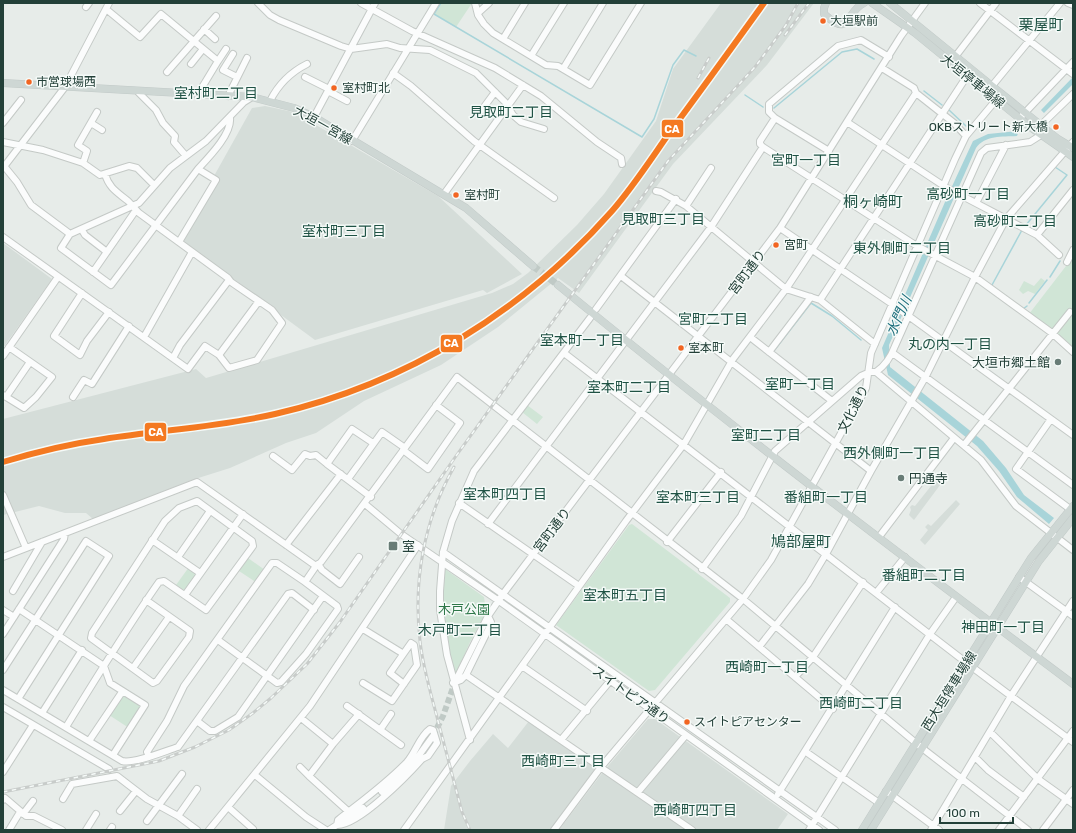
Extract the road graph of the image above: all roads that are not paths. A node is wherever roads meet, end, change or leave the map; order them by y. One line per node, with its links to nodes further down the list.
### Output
1 (258, 3): 35 (street)
2 (361, 3): 21 (street)
3 (436, 3): 28 (street)
4 (475, 3): 23 (street)
5 (489, 3): 23 (street)
6 (525, 3): 30 (street)
7 (564, 3): 38 (street)
8 (603, 3): 47 (street)
9 (641, 3): 47 (street)
10 (826, 3): 11 (main road)
11 (864, 3)
12 (873, 3): 26 (main road, 大垣停車場線)
13 (890, 3): 25 (main road, 大垣停車場線)
14 (925, 3): 25 (street, 宮町通り)
15 (980, 3): 22 (street)
16 (996, 3): 22 (street)
17 (1060, 3): 31 (street)
18 (1068, 3): 19 (street)
19 (1073, 5)
20 (107, 6): 32 (street); 57 (street)
21 (374, 6): 28 (street); 35 (street)
22 (990, 11): 31 (street); 40 (street)
23 (478, 13): 30 (street)
24 (216, 16): 27 (street)
25 (912, 20): 26 (street, 宮町通り); 40 (main road, 大垣停車場線)
26 (907, 27): 39 (street, 宮町通り); 51 (main road, 大垣停車場線)
27 (204, 29): 29 (street); 32 (street)
28 (418, 33): 36 (street); 55 (street)
29 (215, 39)
30 (503, 39): 38 (street)
31 (1029, 40): 49 (street); 56 (street)
32 (194, 41): 33 (street); 48 (street)
33 (203, 49): 42 (street); 44 (street)
34 (226, 49): 42 (street)
35 (351, 49): 36 (street); 58 (street)
36 (409, 49): 50 (street); 59 (street)
37 (233, 54): 52 (street)
38 (531, 56): 47 (street)
39 (889, 57): 46 (street, 宮町通り); 78 (street)
40 (955, 57): 56 (main road, 大垣停車場線)
41 (247, 58): 52 (street)
42 (218, 61): 62 (street)
43 (1073, 62): 49 (street)
44 (191, 64)
45 (307, 64): 69 (street)
46 (882, 68): 61 (street); 80 (street, 宮町通り)
47 (563, 69)
48 (167, 72)
49 (1070, 72): 74 (street)
50 (393, 73): 88 (street); 90 (street)
51 (967, 76): 67 (main road, 大垣停車場線); 75 (street)
52 (237, 77): 65 (street)
53 (305, 77): 58 (street)
54 (3, 83): 57 (main road, 大垣一宮線)
55 (523, 85): 71 (street); 101 (street)
56 (992, 86): 63 (main road, 大垣停車場線)
57 (66, 88): 62 (main road, 大垣一宮線); 91 (street)
58 (329, 90): 70 (street); 76 (street)
59 (496, 92): 71 (street); 72 (street)
60 (138, 93): 97 (street)
61 (916, 93): 75 (street); 92 (street)
62 (198, 94): 65 (main road, 大垣一宮線)
63 (1001, 94): 67 (street, 文化通り); 74 (main road, 大垣停車場線)
64 (1073, 94): 83 (street)
65 (228, 96): 66 (main road, 大垣一宮線)
66 (252, 97): 69 (main road, 大垣一宮線); 77 (street)
67 (996, 99): 79 (main road, 大垣停車場線); 87 (street, 文化通り)
68 (21, 100): 81 (street)
69 (270, 101): 76 (main road, 大垣一宮線)
70 (347, 101)
71 (507, 107): 84 (street); 90 (street)
72 (481, 111)
73 (97, 112): 82 (street)
74 (1026, 113): 79 (street); 83 (main road, 大垣停車場線)
75 (942, 114): 87 (street); 100 (street)
76 (314, 117): 88 (main road, 大垣一宮線)
77 (230, 118): 97 (street); 104 (street)
78 (775, 118): 94 (street); 96 (street)
79 (1020, 119): 86 (main road, 大垣停車場線)
80 (847, 122): 92 (street); 96 (street, 宮町通り)
81 (3, 123)
82 (91, 123): 85 (street); 99 (street)
83 (1041, 125): 95 (main road, 大垣停車場線)
84 (544, 129)
85 (102, 130)
86 (1041, 135): 93 (street); 95 (main road, 大垣停車場線)
87 (966, 136): 108 (street, 文化通り)
88 (352, 141): 111 (main road, 大垣一宮線)
89 (3, 142): 91 (street)
90 (479, 144): 111 (street); 113 (street)
91 (20, 145): 99 (street); 102 (street)
92 (882, 145): 100 (street); 115 (street)
93 (1006, 145): 112 (street); 116 (street)
94 (763, 147): 106 (street); 122 (street)
95 (1070, 147): 98 (main road, 大垣停車場線); 120 (street)
96 (829, 151): 106 (street, 宮町通り)
97 (186, 156): 107 (street)
98 (1073, 157)
99 (84, 163): 105 (street)
100 (909, 163): 108 (street); 119 (street)
101 (622, 164)
102 (4, 167): 125 (street)
103 (711, 168): 117 (street)
104 (198, 169): 121 (street); 128 (street)
105 (105, 174): 107 (street); 118 (street)
106 (811, 179): 115 (street); 123 (street, 宮町通り)
107 (154, 184): 118 (street)
108 (946, 187): 112 (street); 129 (street, 文化通り)
109 (1073, 191): 126 (street)
110 (656, 192): 114 (street)
111 (444, 194): 138 (main road, 大垣一宮線)
112 (959, 194): 116 (street); 134 (street)
113 (554, 198)
114 (676, 199): 117 (street); 141 (street)
115 (846, 200): 119 (street); 130 (street)
116 (976, 203): 120 (street)
117 (686, 206): 122 (street)
118 (134, 208): 121 (street); 124 (street); 132 (street)
119 (874, 219): 129 (street); 139 (street)
120 (1006, 219): 126 (street); 143 (street)
121 (155, 225): 128 (street); 140 (street)
122 (710, 227): 137 (street); 151 (street)
123 (780, 228): 130 (street); 137 (street, 宮町通り)
124 (82, 230): 125 (street); 132 (street)
125 (70, 234): 140 (street)
126 (1038, 235): 135 (street)
127 (3, 237): 142 (street)
128 (179, 242): 133 (street)
129 (920, 248): 134 (street); 152 (street, 文化通り)
130 (812, 250): 139 (street); 146 (street)
131 (1073, 250): 136 (street)
132 (107, 252): 140 (street)
133 (192, 252): 144 (street); 161 (street)
134 (933, 255): 143 (street); 156 (street)
135 (1060, 255)
136 (1067, 262)
137 (754, 263): 146 (street); 160 (street, 宮町通り)
138 (533, 266)
139 (840, 267): 149 (street); 152 (street)
140 (93, 272)
141 (621, 276): 151 (street); 153 (street)
142 (58, 277): 147 (street); 166 (street)
143 (975, 277): 159 (street); 164 (street)
144 (229, 280): 150 (street); 173 (street)
145 (558, 285): 163 (main road)
146 (786, 289): 148 (street); 162 (street)
147 (82, 293): 154 (street); 154 (street)
148 (811, 297): 149 (street); 167 (street)
149 (820, 300): 165 (street)
150 (259, 301): 170 (street); 170 (street)
151 (654, 302): 160 (street); 163 (street)
152 (895, 306): 156 (street); 165 (street, 文化通り)
153 (596, 309)
154 (109, 312): 158 (street)
155 (1070, 312): 159 (street)
156 (907, 314): 164 (street); 171 (street)
157 (590, 318): 169 (street)
158 (129, 326): 161 (street); 182 (street)
159 (1052, 333): 168 (street); 180 (street)
160 (698, 336): 175 (street); 177 (street, 宮町通り)
161 (144, 337): 173 (street)
162 (750, 337): 167 (street); 175 (street)
163 (626, 340): 177 (main road); 179 (street)
164 (943, 341): 178 (street); 180 (street)
165 (875, 344): 176 (street, 文化通り)
166 (9, 347): 172 (street); 174 (street)
167 (769, 352): 184 (street)
168 (1073, 352)
169 (564, 353): 179 (street); 190 (street)
170 (219, 355): 173 (street)
171 (892, 355): 176 (street); 178 (street)
172 (3, 356)
173 (173, 358)
174 (30, 362): 181 (street); 181 (street)
175 (731, 362): 186 (street); 191 (street)
176 (873, 372): 183 (street); 184 (street); 195 (street, 文化通り)
177 (670, 374): 186 (main road); 187 (street, 宮町通り)
178 (926, 376): 183 (street); 188 (street)
179 (598, 379): 187 (street); 198 (street)
180 (1008, 388): 188 (street); 189 (street)
181 (5, 396)
182 (73, 397)
183 (912, 400): 193 (street); 204 (street)
184 (832, 401): 191 (street)
185 (436, 405): 190 (street); 199 (street); 199 (street)
186 (708, 405): 197 (street); 201 (main road)
187 (640, 412): 197 (street); 208 (street, 宮町通り)
188 (984, 419): 196 (street); 200 (street)
189 (1051, 419): 192 (street); 200 (street)
190 (512, 420): 198 (street); 214 (street)
191 (808, 422): 195 (street); 201 (street)
192 (1073, 435)
193 (954, 438): 196 (street); 228 (street)
194 (373, 443): 199 (street); 203 (street); 207 (street)
195 (835, 443): 204 (street); 210 (street, 文化通り)
196 (965, 443): 227 (street)
197 (684, 444): 205 (street); 218 (street)
198 (545, 447): 208 (street); 223 (street)
199 (404, 449): 212 (street)
200 (1028, 452): 209 (street); 216 (street)
201 (773, 455): 210 (main road); 213 (street)
202 (273, 456): 203 (street)
203 (327, 464): 206 (street)
204 (871, 471): 220 (street)
205 (721, 472): 213 (street); 231 (street)
206 (341, 474): 207 (street); 233 (street)
207 (348, 479): 212 (street)
208 (590, 480): 218 (street); 238 (street, 宮町通り)
209 (1073, 485)
210 (812, 486): 220 (main road); 224 (street, 文化通り)
211 (3, 495): 234 (street)
212 (371, 497): 215 (street)
213 (751, 497): 224 (street); 245 (street)
214 (459, 503): 223 (street); 236 (street)
215 (365, 504): 232 (street, スイトピア通り); 244 (street)
216 (1072, 508): 222 (main road)
217 (210, 511): 225 (street); 229 (street); 240 (street)
218 (632, 513): 231 (street); 251 (street)
219 (243, 514): 225 (street); 226 (street); 233 (street)
220 (849, 514): 228 (main road); 237 (street)
221 (1073, 518): 222 (main road)
222 (1065, 522): 227 (main road)
223 (488, 524): 238 (street)
224 (790, 527): 237 (street); 258 (street, 文化通り)
225 (233, 528): 246 (street); 255 (street)
226 (65, 533): 230 (street); 263 (street)
227 (1054, 535): 235 (street); 247 (main road, 西大垣停車場線); 250 (main road, 西大垣停車場線)
228 (879, 537): 242 (main road)
229 (152, 540): 240 (street); 284 (street)
230 (42, 542): 234 (street); 252 (street)
231 (667, 542): 245 (street)
232 (418, 544): 243 (street, スイトピア通り); 276 (street)
233 (286, 545): 244 (street)
234 (26, 548): 239 (street)
235 (1073, 550)
236 (444, 552): 243 (street); 254 (street)
237 (826, 554): 249 (street); 275 (street)
238 (533, 555): 251 (street); 254 (street, 宮町通り)
239 (3, 557)
240 (178, 557): 246 (street)
241 (359, 557): 244 (street)
242 (905, 557): 253 (street); 257 (main road)
243 (442, 561): 260 (street, スイトピア通り); 302 (street)
244 (317, 565): 248 (street)
245 (702, 569): 258 (street)
246 (200, 573): 255 (street)
247 (1019, 577): 250 (street); 273 (main road, 西大垣停車場線)
248 (305, 582): 256 (street); 281 (street)
249 (863, 582): 253 (street); 287 (street)
250 (1025, 582): 266 (street); 273 (main road, 西大垣停車場線)
251 (579, 586): 274 (street)
252 (13, 592)
253 (876, 593): 262 (street)
254 (503, 594): 260 (street, 宮町通り); 274 (street)
255 (185, 595): 259 (street)
256 (323, 596): 265 (street); 295 (street)
257 (956, 597): 273 (main road); 278 (street)
258 (742, 599): 271 (street, 文化通り); 275 (street)
259 (146, 600): 270 (street); 284 (street)
260 (499, 601): 267 (street, 宮町通り); 280 (street, スイトピア通り)
261 (1073, 601): 266 (street)
262 (895, 607): 278 (street); 304 (street)
263 (19, 609): 269 (street); 272 (street)
264 (3, 610): 269 (street)
265 (314, 610): 286 (street); 295 (street)
266 (1066, 611): 268 (street); 288 (street)
267 (488, 616): 296 (street); 297 (street, 宮町通り)
268 (1073, 616)
269 (14, 617): 277 (street)
270 (169, 617): 294 (street); 294 (street)
271 (726, 619): 282 (street); 310 (street, 文化通り)
272 (35, 620): 279 (street); 279 (street); 292 (street)
273 (994, 625): 288 (main road); 289 (main road, 西大垣停車場線); 293 (main road, 西大垣停車場線)
274 (550, 627): 280 (street); 310 (street)
275 (776, 627): 282 (street); 287 (street)
276 (362, 628): 285 (street); 320 (street)
277 (3, 634)
278 (930, 634): 289 (street); 319 (street)
279 (59, 635): 283 (street); 309 (street)
280 (545, 635): 291 (street); 299 (street, スイトピア通り)
281 (218, 640): 286 (street); 338 (street)
282 (759, 647): 298 (street)
283 (82, 650): 290 (street); 316 (street)
284 (113, 654): 290 (street); 294 (street)
285 (402, 654): 301 (street); 301 (street)
286 (243, 657): 295 (street); 321 (street)
287 (813, 657): 298 (street); 304 (street)
288 (1037, 657): 303 (main road); 307 (street)
289 (966, 662): 293 (street); 335 (main road, 西大垣停車場線)
290 (104, 666): 306 (street); 323 (street)
291 (522, 666): 308 (street); 315 (street)
292 (4, 667)
293 (972, 667): 307 (street); 335 (main road, 西大垣停車場線)
294 (133, 668)
295 (267, 675): 321 (street)
296 (466, 675): 302 (street); 308 (street)
297 (458, 676)
298 (795, 677): 314 (street)
299 (610, 681): 313 (street, スイトピア通り); 315 (street)
300 (363, 683): 301 (street)
301 (404, 684)
302 (453, 684): 329 (street)
303 (1073, 684)
304 (848, 685): 314 (street); 319 (street)
305 (3, 690): 309 (street)
306 (122, 692): 332 (street); 337 (street)
307 (1012, 696): 326 (street); 331 (street)
308 (500, 697): 329 (street); 330 (street)
309 (18, 699): 316 (street)
310 (655, 702): 313 (street, 文化通り); 353 (street)
311 (347, 706): 317 (street)
312 (3, 708): 322 (street)
313 (650, 708): 327 (street, スイトピア通り); 341 (street, 文化通り)
314 (833, 709): 336 (street)
315 (587, 711): 330 (street)
316 (42, 713): 323 (street)
317 (359, 714): 324 (street); 333 (street)
318 (391, 714): 324 (street)
319 (881, 714): 335 (street); 347 (street)
320 (301, 718): 333 (street); 345 (street)
321 (197, 722): 338 (street)
322 (33, 725): 342 (street); 343 (street)
323 (66, 727): 332 (street)
324 (380, 730): 334 (street)
325 (1073, 731): 331 (street)
326 (990, 732): 339 (street); 349 (street)
327 (686, 735): 354 (street); 357 (street, スイトピア通り)
328 (433, 736): 374 (street)
329 (470, 740): 385 (street)
330 (562, 740): 341 (street)
331 (1070, 740): 349 (street)
332 (89, 741): 337 (street)
333 (333, 744): 346 (street)
334 (401, 745)
335 (919, 746): 348 (street); 355 (main road, 西大垣停車場線)
336 (806, 752): 347 (street); 353 (street)
337 (113, 755): 338 (street)
338 (149, 756)
339 (975, 757): 348 (street); 356 (street)
340 (300, 767): 346 (street)
341 (601, 767): 354 (street); 386 (street, 文化通り)
342 (108, 769)
343 (3, 772)
344 (182, 774): 364 (street)
345 (255, 775): 365 (street); 384 (street)
346 (309, 776): 367 (street)
347 (842, 778): 362 (street); 372 (street)
348 (962, 778): 371 (street); 377 (street)
349 (1038, 779): 356 (street); 359 (street)
350 (197, 789): 370 (street)
351 (1073, 790): 359 (street)
352 (136, 791): 358 (street); 364 (street); 366 (street)
353 (780, 791): 357 (street); 372 (street)
354 (638, 792): 387 (street)
355 (890, 794): 362 (main road, 西大垣停車場線); 377 (street); 391 (main road, 西大垣停車場線)
356 (1024, 797): 371 (street)
357 (775, 798): 376 (street, スイトピア通り)
358 (63, 799)
359 (1066, 799): 363 (street); 395 (street)
360 (3, 800): 368 (street)
361 (33, 800): 368 (street)
362 (879, 803): 390 (main road, 西大垣停車場線)
363 (1073, 804)
364 (160, 806): 370 (street); 373 (street)
365 (228, 807): 378 (street); 383 (street)
366 (120, 811)
367 (349, 812): 374 (street); 374 (street)
368 (22, 813): 375 (street); 379 (street)
369 (96, 814): 381 (street)
370 (178, 816): 382 (street)
371 (1010, 816): 393 (street); 394 (street)
372 (817, 817): 376 (street); 389 (street)
373 (146, 821)
374 (337, 825): 384 (street)
375 (53, 828): 380 (street)
376 (811, 828): 388 (street, スイトピア通り)
377 (932, 828): 392 (street)
378 (254, 829)
379 (9, 830)
380 (62, 830)
381 (86, 830)
382 (197, 830)
383 (210, 830)
384 (328, 830)
385 (404, 830)
386 (554, 830)
387 (692, 830)
388 (819, 830)
389 (835, 830)
390 (862, 830)
391 (871, 830)
392 (940, 830)
393 (999, 830)
394 (1028, 830)
395 (1043, 830)

